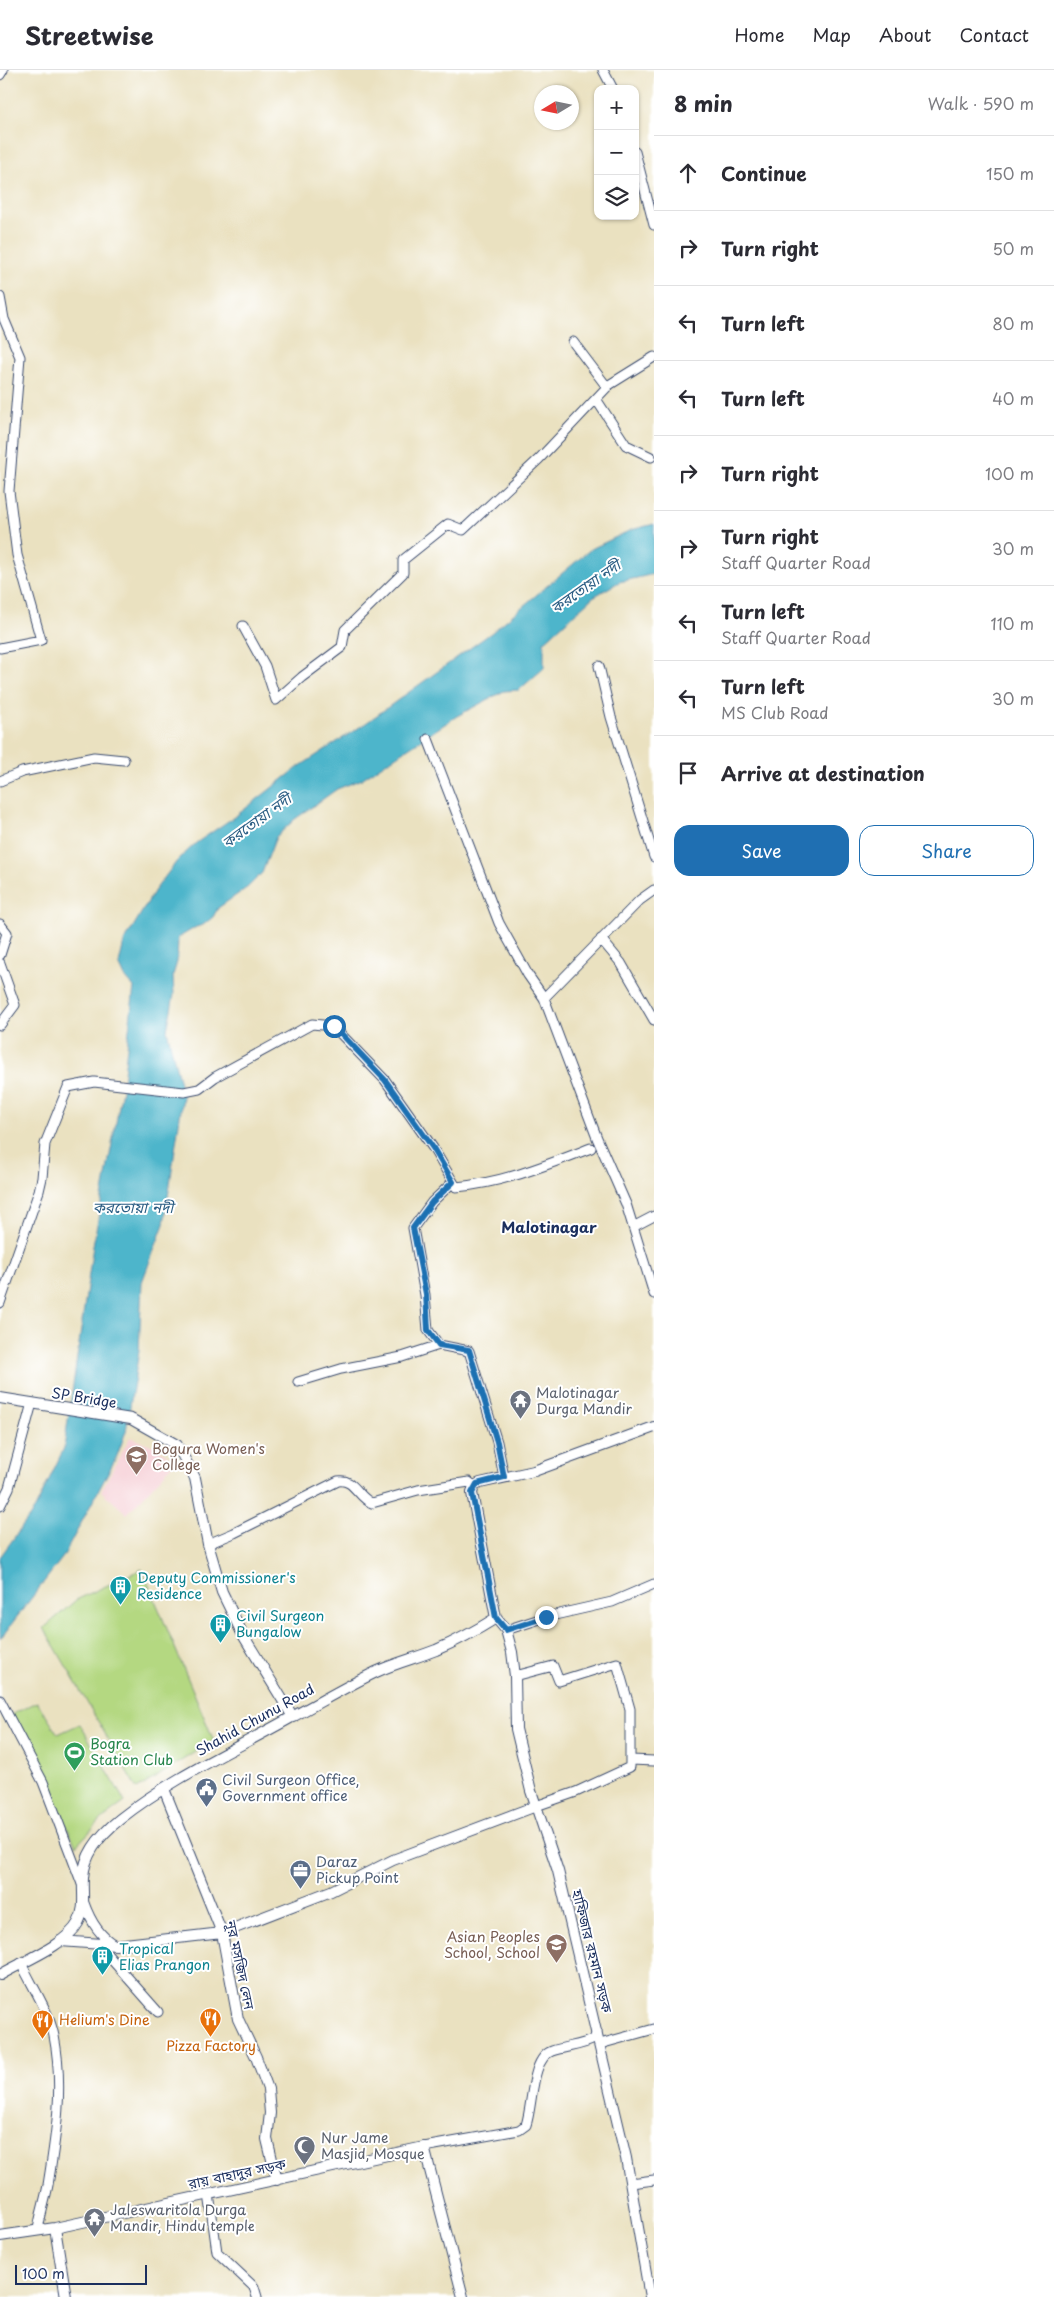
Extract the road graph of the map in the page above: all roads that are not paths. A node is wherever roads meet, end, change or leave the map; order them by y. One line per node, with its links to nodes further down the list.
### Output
1 (3, 70): 3 (street)
2 (603, 70): 4 (street)
3 (0, 75)
4 (611, 85)
5 (639, 167): 6 (street)
6 (654, 225)
7 (0, 297): 14 (street)
8 (573, 342): 10 (street)
9 (654, 357): 10 (street)
10 (607, 387): 11 (street)
11 (596, 399): 12 (street); 13 (street)
12 (651, 457)
13 (243, 626)
14 (0, 648)
15 (599, 666): 19 (street)
16 (428, 739): 25 (street)
17 (124, 760): 18 (street)
18 (0, 781)
19 (654, 858)
20 (654, 890): 22 (street)
21 (0, 924): 23 (street)
22 (601, 939): 25 (street); 26 (street)
23 (0, 955)
24 (0, 963): 27 (street)
25 (544, 998): 31 (street)
26 (654, 1020)
27 (0, 1025)
28 (591, 1148): 29 (street)
29 (453, 1182): 33 (street); 34 (street)
30 (654, 1216): 31 (street)
31 (633, 1228): 32 (street)
32 (654, 1294)
33 (0, 1304)
34 (439, 1345): 35 (street); 39 (street)
35 (298, 1382)
36 (0, 1398): 37 (street, SP Bridge)
37 (32, 1403): 41 (street); 42 (street, SP Bridge)
38 (654, 1427): 39 (street)
39 (504, 1477): 40 (street)
40 (474, 1486): 42 (street); 44 (street)
41 (0, 1506)
42 (208, 1544): 48 (street)
43 (654, 1584): 45 (street)
44 (496, 1618): 45 (street, হাফিজার রহমান সড়ক); 48 (street, Shahid Chunu Road)
45 (506, 1630): 46 (street, হাফিজার রহমান সড়ক)
46 (515, 1676): 49 (street); 52 (street, হাফিজার রহমান সড়ক)
47 (0, 1700): 53 (street)
48 (292, 1717): 51 (street, Shahid Chunu Road)
49 (631, 1760): 50 (street); 52 (street)
50 (654, 1761)
51 (164, 1789): 53 (street, Shahid Chunu Road); 55 (street, নূর মসজিদ লেন)
52 (536, 1806): 55 (street); 63 (street, হাফিজার রহমান সড়ক)
53 (83, 1887): 54 (street, Shahid Chunu Road)
54 (83, 1901): 56 (street, Shahid Chunu Road); 58 (street)
55 (222, 1933): 58 (street); 66 (street, নূর মসজিদ লেন)
56 (60, 1941): 57 (street); 59 (street, Shahid Chunu Road)
57 (98, 1944): 58 (street); 61 (street)
58 (116, 1945)
59 (21, 1963): 60 (street, Shahid Chunu Road); 71 (street)
60 (0, 1975)
61 (158, 2012)
62 (654, 2029): 64 (street)
63 (598, 2032): 64 (street, হাফিজার রহমান সড়ক); 65 (street)
64 (600, 2044): 68 (street, হাফিজার রহমান সড়ক)
65 (424, 2148): 66 (street, রায় বাহাদুর সড়ক); 75 (street)
66 (277, 2180): 69 (street, রায় বাহাদুর সড়ক)
67 (654, 2180): 68 (street)
68 (631, 2183): 76 (street, হাফিজার রহমান সড়ক)
69 (209, 2194): 70 (street, রায় বাহাদুর সড়ক); 74 (street)
70 (55, 2228): 71 (street, রায় বাহাদুর সড়ক); 73 (street)
71 (38, 2230): 72 (street, রায় বাহাদুর সড়ক)
72 (0, 2236)
73 (66, 2297)
74 (257, 2297)
75 (463, 2297)
76 (650, 2297)

